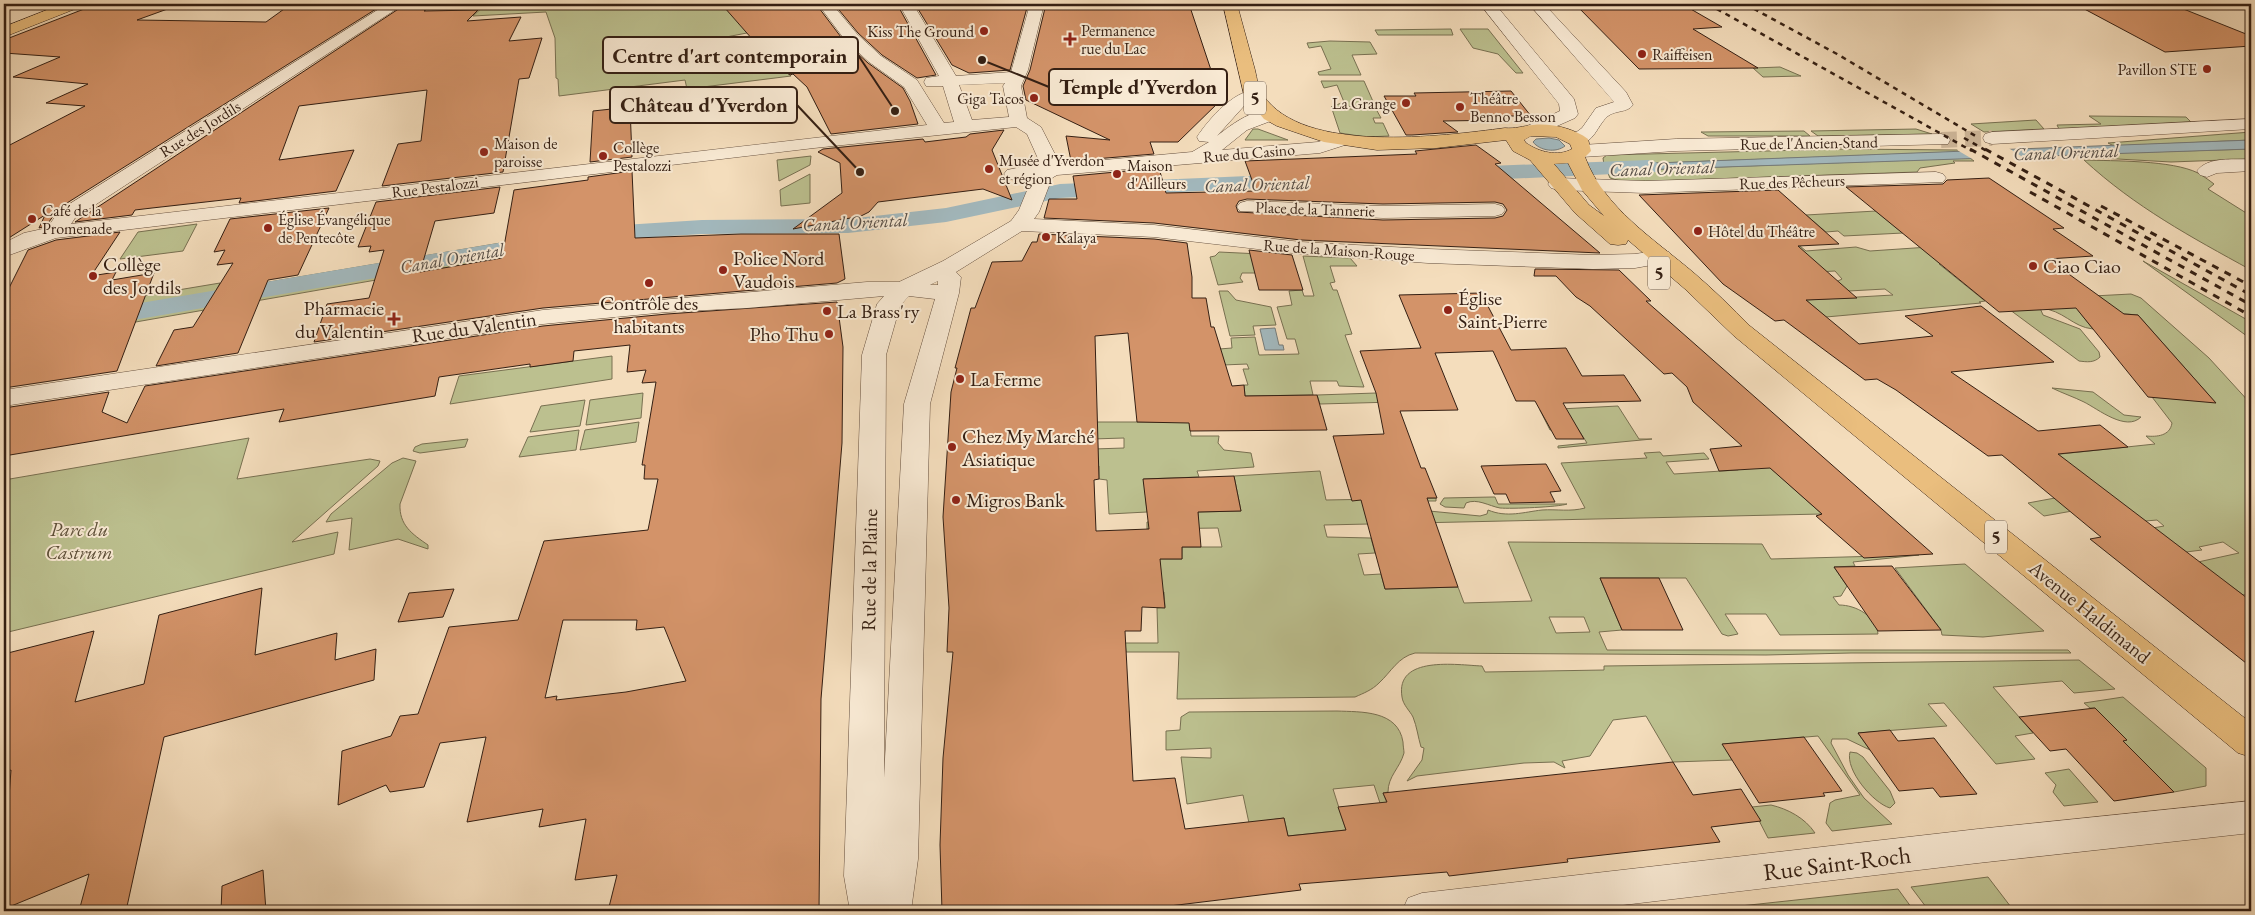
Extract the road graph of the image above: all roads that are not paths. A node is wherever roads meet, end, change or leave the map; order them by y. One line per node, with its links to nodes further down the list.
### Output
1 (76, 4): 9 (main road)
2 (398, 4): 40 (street, Rue des Jordils)
3 (825, 4): 14 (street)
4 (906, 4): 13 (street)
5 (1037, 4): 12 (street)
6 (1230, 4): 15 (main road, 5)
7 (1487, 4): 16 (street)
8 (1536, 4): 11 (street)
9 (4, 32)
10 (1580, 74): 11 (street)
11 (1599, 74): 17 (street)
12 (1014, 77): 13 (street); 19 (street)
13 (949, 78): 14 (street); 21 (street)
14 (911, 84): 22 (street)
15 (1253, 96): 18 (main road, 5); 28 (street)
16 (1580, 104): 17 (street); 26 (street)
17 (1624, 105): 27 (street)
18 (1270, 115): 24 (main road, 5); 28 (street)
19 (1019, 122): 21 (street, Rue Pestalozzi); 30 (street)
20 (2251, 124): 23 (street)
21 (965, 127): 22 (street, Rue Pestalozzi)
22 (939, 130): 40 (street, Rue Pestalozzi)
23 (1992, 138)
24 (1340, 140): 26 (main road, Rue du Casino / 5); 28 (street, Rue du Casino)
25 (1941, 140): 27 (street, Rue de l'Ancien-Stand)
26 (1530, 147): 27 (main road); 27 (main road); 34 (main road, Avenue Haldimand / 5)
27 (1579, 148): 35 (main road, Avenue Haldimand / 5)
28 (1180, 159): 30 (street, Rue du Casino)
29 (2251, 165): 31 (street)
30 (1052, 168): 32 (street, Rue du Casino); 39 (street, Rue de la Plaine)
31 (2207, 171)
32 (1014, 174)
33 (1936, 178): 35 (street, Rue des Pêcheurs)
34 (1557, 182): 35 (street, Rue des Pêcheurs); 43 (main road, Avenue Haldimand / 5)
35 (1587, 183): 43 (main road, Avenue Haldimand / 5)
36 (1247, 207): 38 (street, Place de la Tannerie)
37 (1495, 210): 38 (street, Place de la Tannerie)
38 (1383, 212): 42 (street)
39 (1018, 225): 42 (street, Rue de la Maison-Rouge); 44 (street, Rue de la Plaine)
40 (55, 232): 41 (street)
41 (4, 251)
42 (1406, 255): 43 (street, Rue de la Maison-Rouge)
43 (1652, 258): 47 (main road, Avenue Haldimand / 5)
44 (949, 280): 45 (street, Rue de la Plaine); 50 (street, Rue de la Plaine)
45 (904, 289): 46 (street, Rue du Valentin); 49 (street, Rue de la Plaine)
46 (4, 398)
47 (2251, 743)
48 (2251, 817): 51 (street, Rue Saint-Roch)
49 (870, 911)
50 (891, 911)
51 (1422, 911)

